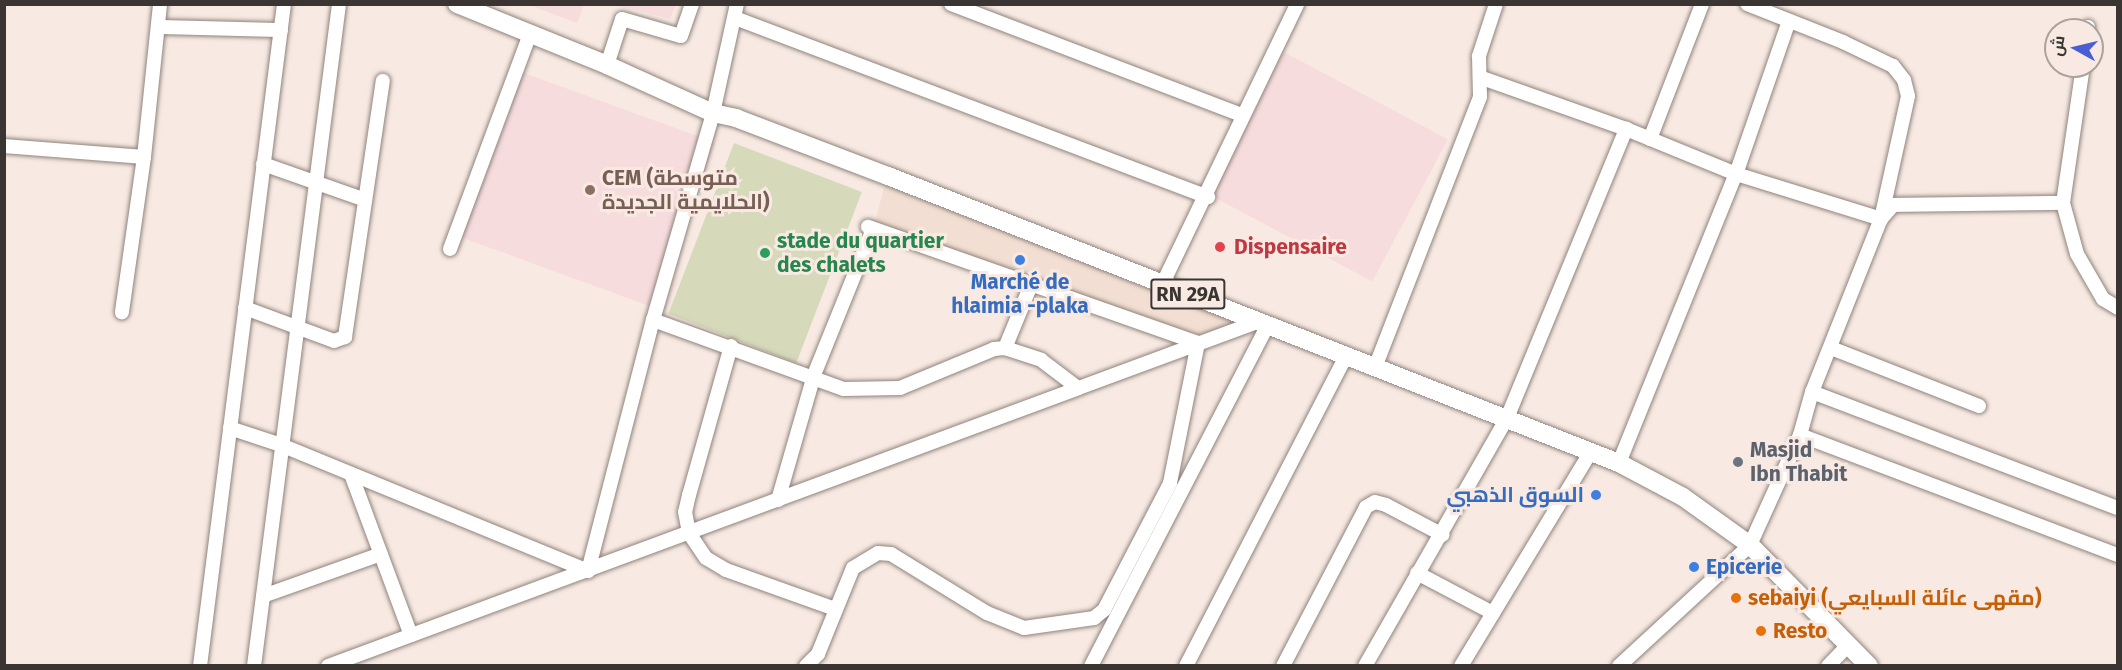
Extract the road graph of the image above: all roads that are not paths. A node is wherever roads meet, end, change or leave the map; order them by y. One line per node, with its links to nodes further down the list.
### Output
1 (160, 4): 15 (street)
2 (284, 4): 16 (street)
3 (339, 4): 30 (street)
4 (457, 4): 11 (main road, RN 29A)
5 (692, 4): 18 (street)
6 (951, 4): 23 (street)
7 (1297, 4): 23 (street)
8 (1496, 4): 19 (street)
9 (1702, 4): 25 (street)
10 (1747, 4): 12 (street)
11 (477, 8): 17 (main road, RN 29A)
12 (1770, 8): 14 (street)
13 (736, 11): 22 (street); 31 (street)
14 (1789, 21): 29 (street); 34 (street)
15 (158, 27): 16 (street); 27 (street)
16 (281, 30): 28 (street)
17 (530, 34): 18 (main road, RN 29A); 35 (street)
18 (607, 65): 22 (main road, RN 29A)
19 (1482, 78): 24 (street); 49 (street)
20 (2081, 78): 33 (street)
21 (383, 81): 32 (street)
22 (713, 113): 36 (main road, RN 29A); 41 (street)
23 (1242, 115): 31 (street)
24 (1626, 129): 25 (street); 54 (street)
25 (1650, 140): 29 (street)
26 (4, 146): 27 (street)
27 (144, 157): 40 (street)
28 (263, 164): 30 (street); 38 (street)
29 (1736, 174): 34 (street); 59 (street)
30 (316, 181): 32 (street); 43 (street)
31 (1208, 197): 36 (street)
32 (365, 200): 43 (street)
33 (2063, 203): 34 (street); 39 (street)
34 (1881, 219): 47 (street)
35 (450, 249)
36 (1163, 283): 42 (main road, RN 29A)
37 (1031, 285): 44 (street); 46 (street); 50 (street)
38 (245, 308): 43 (street); 55 (street)
39 (2118, 308)
40 (122, 312)
41 (652, 320): 45 (street); 68 (street)
42 (1262, 325): 44 (street); 48 (main road, RN 29A); 79 (street)
43 (298, 326): 57 (street)
44 (1198, 343): 51 (street); 71 (street)
45 (731, 346): 50 (street); 63 (street)
46 (1005, 348): 50 (street); 51 (street)
47 (1831, 348): 52 (street); 53 (street)
48 (1347, 354): 49 (main road, RN 29A); 80 (street)
49 (1376, 365): 54 (main road, RN 29A)
50 (814, 375): 61 (street)
51 (1078, 388): 61 (street)
52 (1812, 392): 56 (street); 62 (street)
53 (1979, 406)
54 (1507, 417): 58 (main road, RN 29A); 64 (street)
55 (230, 428): 57 (street); 75 (street)
56 (1800, 435): 65 (street); 67 (street)
57 (281, 445): 60 (street); 70 (street)
58 (1591, 451): 59 (main road, RN 29A); 72 (street)
59 (1619, 463): 65 (main road, RN 29A)
60 (351, 474): 66 (street); 68 (street)
61 (778, 500): 63 (street)
62 (2118, 508)
63 (689, 533): 68 (street); 71 (street)
64 (1443, 535): 69 (street); 81 (street)
65 (1750, 545): 74 (main road, RN 29A); 84 (street)
66 (381, 554): 70 (street); 73 (street)
67 (2118, 555)
68 (588, 571): 73 (street)
69 (1417, 573): 72 (street); 82 (street)
70 (263, 596): 76 (street)
71 (835, 609): 78 (street)
72 (1493, 614): 83 (street)
73 (411, 634): 77 (street)
74 (1849, 644): 85 (street); 86 (main road, RN 29A)
75 (200, 666)
76 (254, 666)
77 (328, 666)
78 (806, 666)
79 (1091, 666)
80 (1186, 666)
81 (1283, 666)
82 (1365, 666)
83 (1461, 666)
84 (1619, 666)
85 (1828, 666)
86 (1869, 666)

